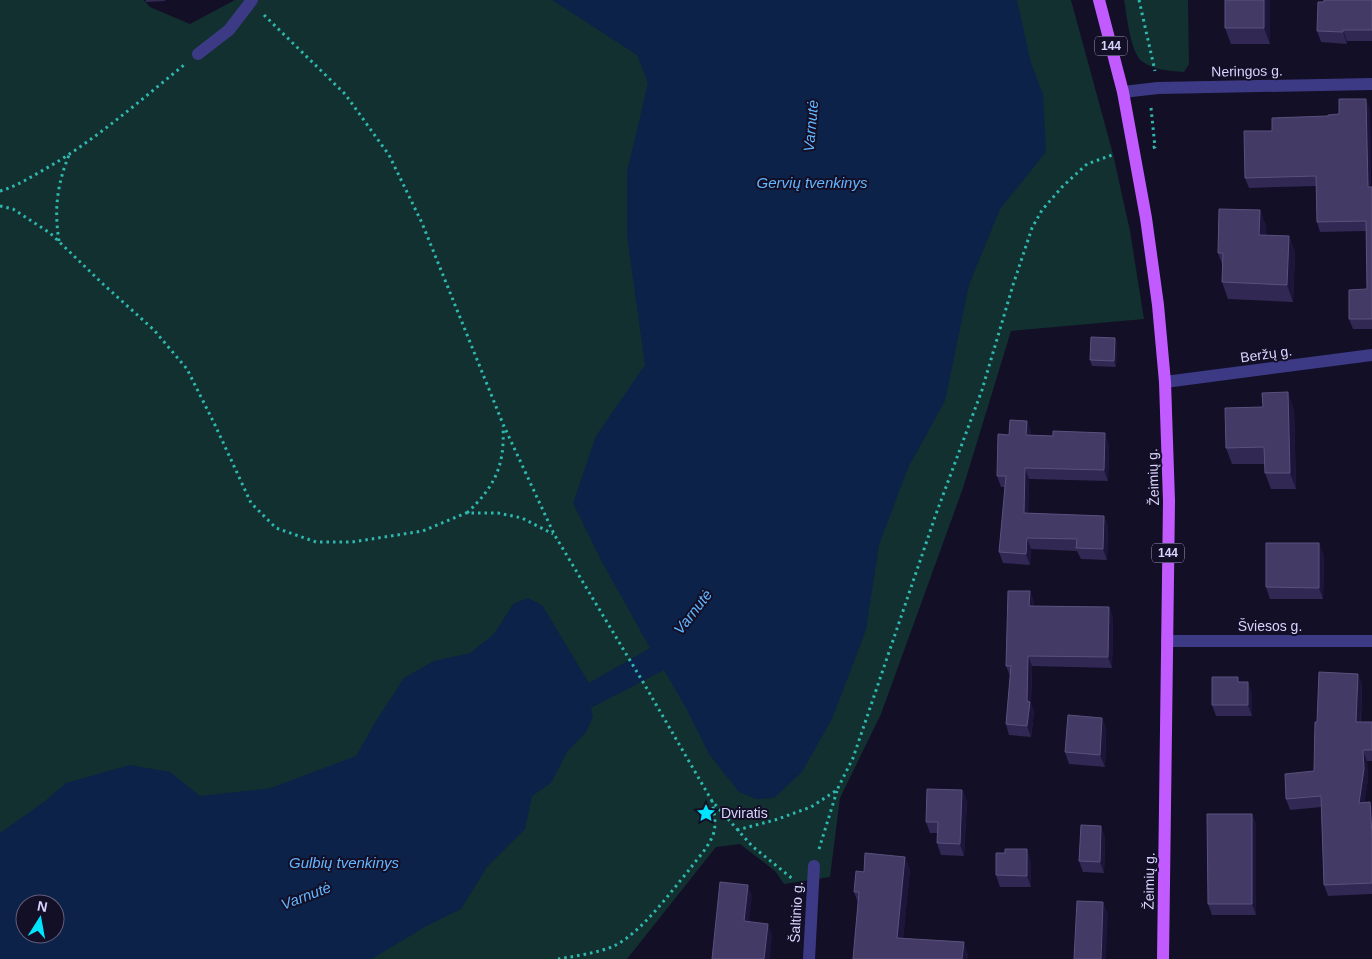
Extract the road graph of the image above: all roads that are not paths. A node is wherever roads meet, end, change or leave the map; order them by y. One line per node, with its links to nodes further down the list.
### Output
1 (1099, 0): 5 (main road, Žeimių g. / 144)
2 (252, 1): 3 (street)
3 (198, 54)
4 (1372, 84): 5 (street, Neringos g.)
5 (1123, 92): 7 (main road, Žeimių g. / 144)
6 (1372, 356): 7 (street, Beržų g.)
7 (1165, 382): 8 (main road, Žeimių g. / 144)
8 (1167, 641): 9 (street, Šviesos g.); 12 (main road, Žeimių g. / 144)
9 (1372, 641)
10 (814, 866): 11 (street, Šaltinio g.)
11 (809, 959)
12 (1163, 959)

